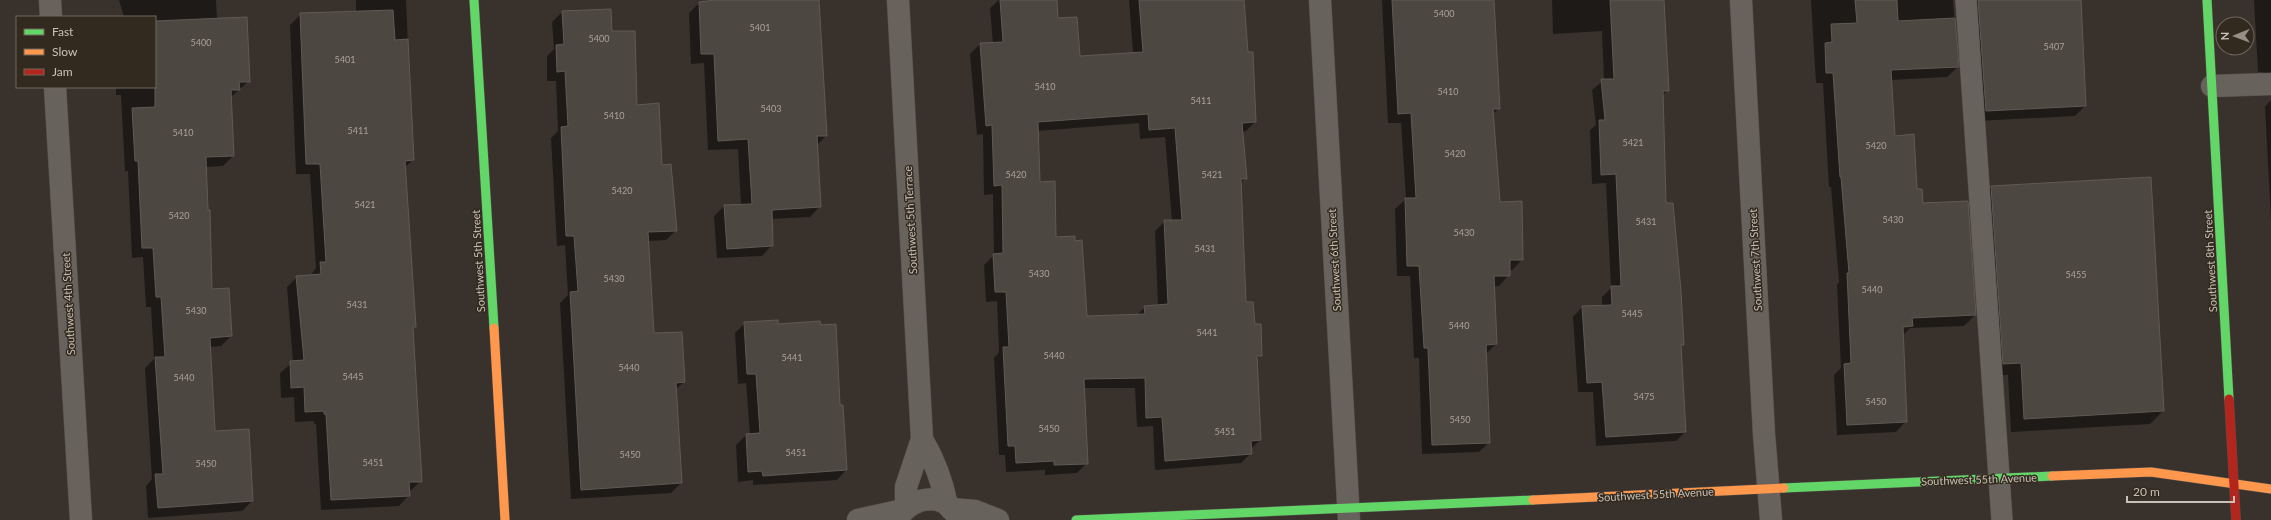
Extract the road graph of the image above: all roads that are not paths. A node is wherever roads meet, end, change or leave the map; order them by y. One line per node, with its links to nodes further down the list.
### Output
1 (50, 0): 8 (street)
2 (474, 0): 21 (street, Southwest 5th Street)
3 (898, 0): 12 (street, Southwest 5th Terrace)
4 (1320, 0): 19 (street, Southwest 6th Street)
5 (1741, 0): 15 (street, Southwest 7th Street)
6 (1966, 0): 13 (lane)
7 (2207, 0): 10 (street, Southwest 8th Street)
8 (51, 16)
9 (2271, 84): 10 (street)
10 (2212, 86): 14 (street, Southwest 8th Street)
11 (55, 88): 20 (street, Southwest 4th Street)
12 (922, 439): 17 (street, Southwest 5th Terrace); 18 (street, Southwest 5th Terrace)
13 (1999, 478): 14 (street, Southwest 55th Avenue); 15 (street, Southwest 55th Avenue); 26 (lane)
14 (2234, 485): 16 (street, Southwest 55th Avenue); 27 (street, Southwest 8th Street)
15 (1768, 488): 19 (street, Southwest 55th Avenue); 25 (street, Southwest 7th Street)
16 (2271, 489)
17 (952, 511): 18 (street); 23 (street)
18 (902, 513): 22 (street)
19 (1349, 514): 24 (street, Southwest 55th Avenue)
20 (81, 520)
21 (505, 520)
22 (858, 520)
23 (998, 520)
24 (1076, 520)
25 (1771, 520)
26 (2002, 520)
27 (2236, 520)

